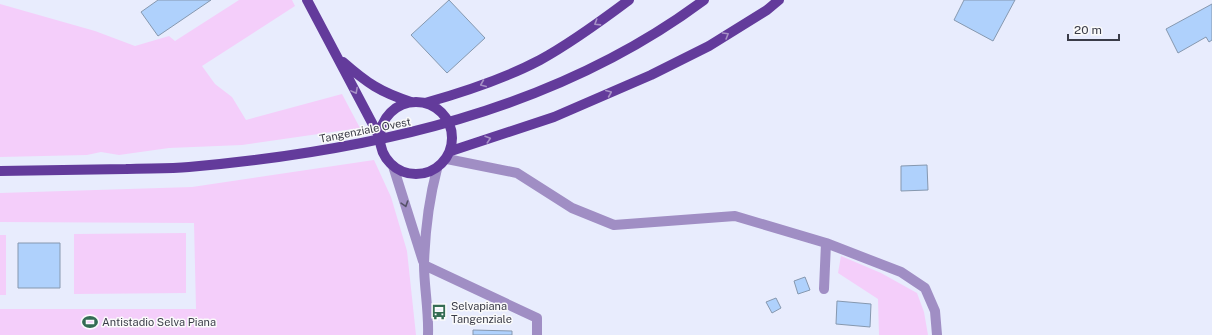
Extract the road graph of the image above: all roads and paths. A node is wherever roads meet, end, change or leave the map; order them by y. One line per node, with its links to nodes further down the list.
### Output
1 (307, 0): 5 (main road)
2 (629, 0): 7 (main road, one-way to 7)
3 (704, 0): 12 (main road, Tangenziale Ovest, bridge)
4 (779, 0): 9 (main road, one-way to 4)
5 (337, 56): 6 (main road); 8 (main road, one-way to 8)
6 (411, 102): 7 (main road); 8 (main road)
7 (425, 103): 9 (main road)
8 (380, 138): 10 (main road)
9 (449, 155): 11 (main road); 13 (street)
10 (393, 166): 11 (main road); 14 (street, one-way to 14)
11 (437, 169): 14 (street)
12 (0, 171)
13 (826, 243): 15 (street); 18 (street)
14 (424, 265): 16 (street); 17 (street)
15 (824, 289)
16 (428, 335)
17 (537, 335)
18 (937, 335)

